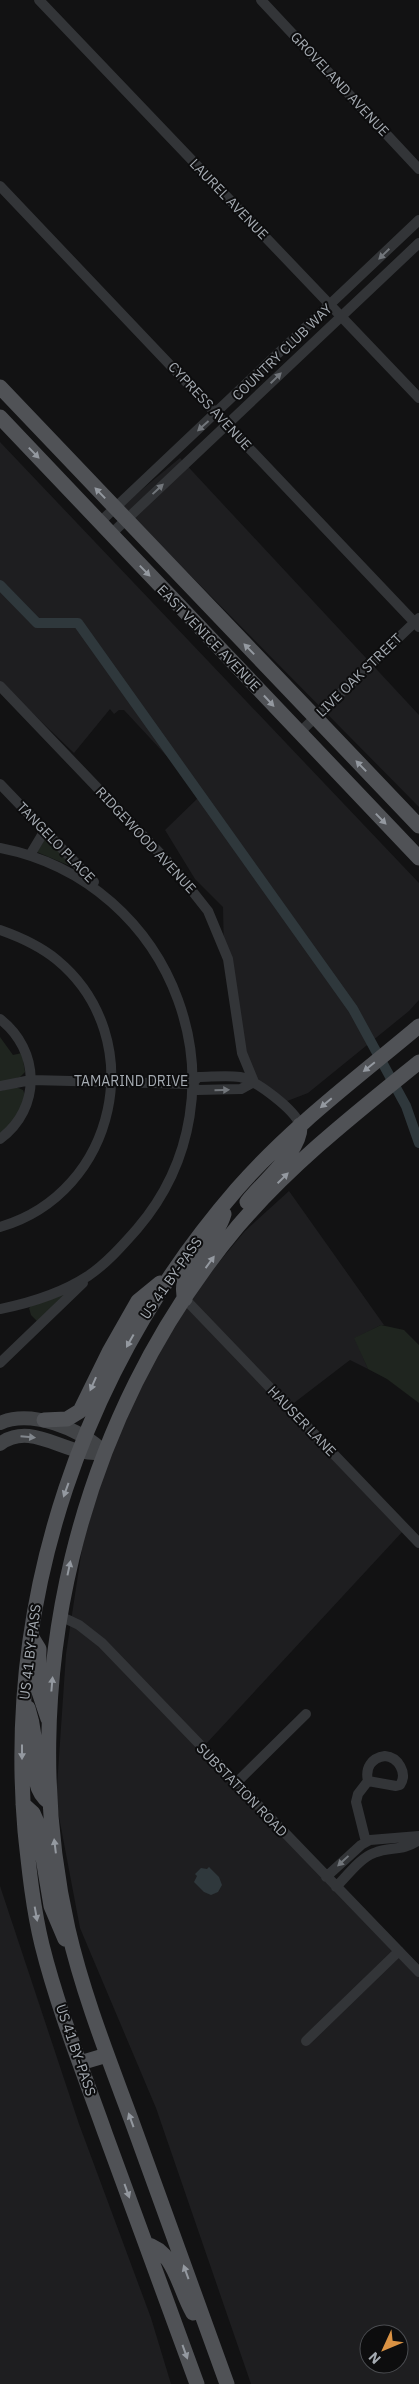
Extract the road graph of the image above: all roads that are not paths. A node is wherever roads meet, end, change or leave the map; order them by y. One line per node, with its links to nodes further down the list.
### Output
1 (39, 0): 7 (street, LAUREL AVENUE)
2 (262, 0): 3 (street, GROVELAND AVENUE)
3 (419, 168)
4 (0, 186): 11 (street, CYPRESS AVENUE)
5 (419, 220): 7 (street, COUNTRY CLUB WAY, one-way to 7)
6 (419, 243): 8 (street, COUNTRY CLUB WAY)
7 (331, 305): 8 (street, LAUREL AVENUE); 11 (street, COUNTRY CLUB WAY)
8 (341, 316): 10 (street, LAUREL AVENUE); 13 (street, COUNTRY CLUB WAY, one-way to 8)
9 (0, 387): 14 (main road, EAST VENICE AVENUE, one-way to 9)
10 (419, 398)
11 (217, 414): 13 (street, CYPRESS AVENUE); 14 (street, COUNTRY CLUB WAY, one-way to 14)
12 (0, 417): 16 (main road, EAST VENICE AVENUE, one-way to 16)
13 (228, 425): 15 (street, COUNTRY CLUB WAY, one-way to 13); 18 (street, CYPRESS AVENUE)
14 (115, 508): 15 (main road, EAST VENICE AVENUE); 16 (street, COUNTRY CLUB WAY)
15 (126, 520): 17 (street, COUNTRY CLUB WAY); 20 (main road, EAST VENICE AVENUE, one-way to 15)
16 (99, 523): 17 (main road, EAST VENICE AVENUE)
17 (110, 535): 21 (main road, EAST VENICE AVENUE, one-way to 21)
18 (417, 622): 20 (street, LIVE OAK STREET)
19 (0, 686): 35 (street, RIDGEWOOD AVENUE)
20 (315, 718): 21 (street, LIVE OAK STREET); 23 (main road, EAST VENICE AVENUE, one-way to 20)
21 (298, 733): 27 (main road, EAST VENICE AVENUE, one-way to 27)
22 (0, 784): 24 (street, TANGELO PLACE)
23 (419, 826)
24 (44, 830): 26 (street); 28 (street, TANGELO PLACE)
25 (0, 848): 26 (street)
26 (30, 854): 28 (street)
27 (419, 858)
28 (112, 901): 36 (street)
29 (0, 930): 34 (street)
30 (0, 1019): 33 (street)
31 (419, 1026): 38 (main road, US 41 BY-PASS, one-way to 38)
32 (419, 1062): 42 (main road, US 41 BY-PASS, one-way to 32)
33 (31, 1080): 34 (street, TAMARIND DRIVE); 37 (street, TAMARIND DRIVE); 39 (street)
34 (112, 1082): 36 (street, TAMARIND DRIVE); 41 (street)
35 (254, 1082): 36 (street, TAMARIND DRIVE); 38 (street, TAMARIND DRIVE)
36 (192, 1084): 43 (street)
37 (0, 1086)
38 (300, 1125): 40 (main road, US 41 BY-PASS); 42 (main road)
39 (0, 1139)
40 (228, 1201): 44 (main road, US 41 BY-PASS); 45 (main road)
41 (0, 1227)
42 (238, 1227): 45 (main road, US 41 BY-PASS, one-way to 42)
43 (100, 1267): 46 (street); 47 (street)
44 (171, 1274): 48 (main road, one-way to 48); 50 (main road, US 41 BY-PASS, one-way to 50)
45 (185, 1300): 53 (main road, US 41 BY-PASS); 54 (street, HAUSER LANE)
46 (0, 1309)
47 (0, 1363)
48 (44, 1420): 49 (main road); 50 (main road)
49 (0, 1423)
50 (84, 1437): 52 (main road, US 41 BY-PASS); 53 (main road)
51 (0, 1444): 52 (main road, one-way to 52)
52 (79, 1452): 53 (main road); 56 (main road, US 41 BY-PASS, one-way to 56)
53 (104, 1452): 55 (main road, US 41 BY-PASS, one-way to 53)
54 (419, 1542)
55 (60, 1616): 59 (main road, US 41 BY-PASS, one-way to 55); 61 (street, SUBSTATION ROAD)
56 (30, 1636): 57 (main road, US 41 BY-PASS); 59 (main road)
57 (25, 1690): 62 (main road); 63 (main road, US 41 BY-PASS, one-way to 63)
58 (306, 1714): 61 (street)
59 (50, 1725): 62 (main road, US 41 BY-PASS)
60 (368, 1781): 65 (street)
61 (236, 1783): 66 (street, SUBSTATION ROAD)
62 (50, 1803): 69 (main road, US 41 BY-PASS, one-way to 62)
63 (23, 1804): 69 (main road); 73 (main road, US 41 BY-PASS, one-way to 73)
64 (419, 1838): 65 (street); 67 (street)
65 (366, 1842): 66 (street, one-way to 66)
66 (326, 1877): 67 (street, SUBSTATION ROAD)
67 (336, 1887): 68 (street, SUBSTATION ROAD)
68 (398, 1951): 70 (street, SUBSTATION ROAD); 71 (street)
69 (78, 1965): 72 (main road, US 41 BY-PASS)
70 (419, 1972)
71 (306, 2041)
72 (107, 2055): 73 (main road); 75 (main road, US 41 BY-PASS, one-way to 72)
73 (80, 2064): 74 (main road, US 41 BY-PASS, one-way to 74)
74 (146, 2244): 75 (main road); 76 (main road, US 41 BY-PASS, one-way to 76)
75 (210, 2337): 77 (main road, US 41 BY-PASS)
76 (197, 2384)
77 (227, 2384)

